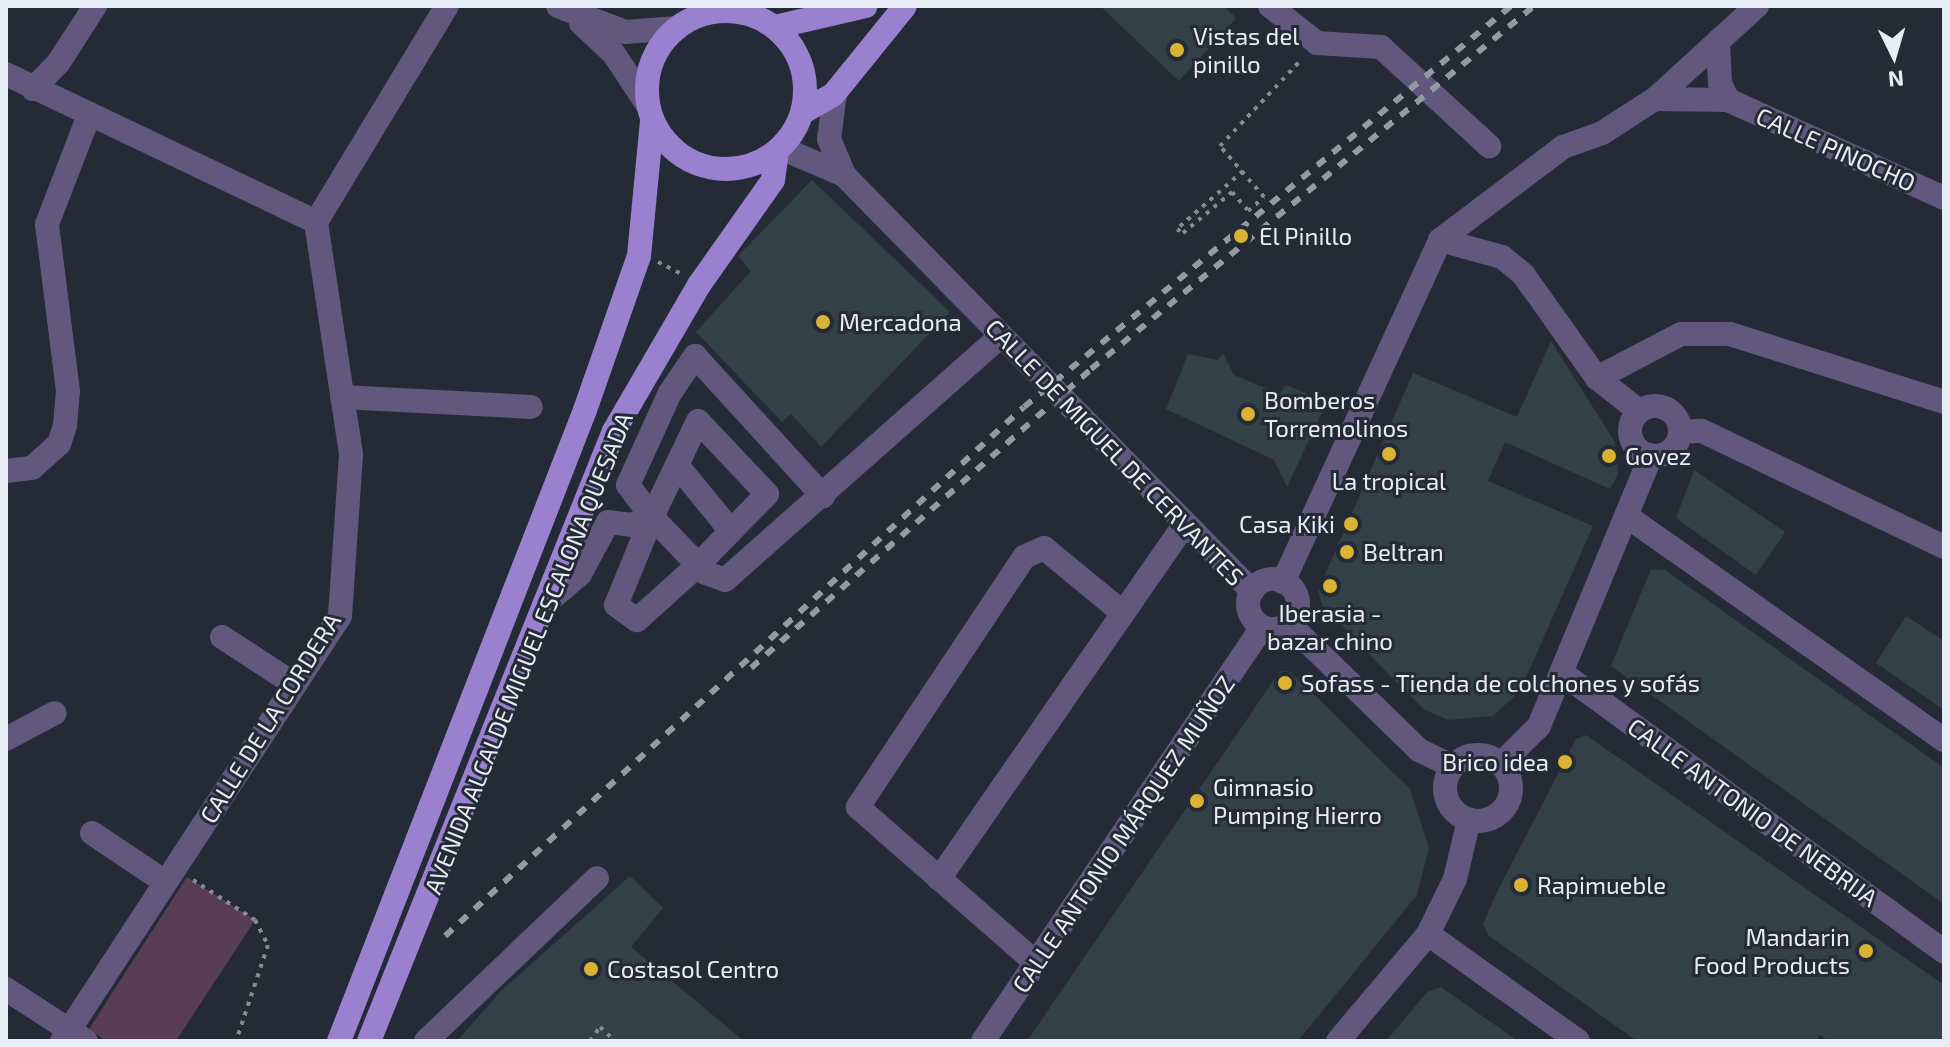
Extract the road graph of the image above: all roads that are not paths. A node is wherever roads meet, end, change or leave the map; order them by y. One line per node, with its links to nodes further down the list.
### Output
1 (95, 6): 12 (street)
2 (447, 6): 24 (street)
3 (866, 6): 8 (main road)
4 (905, 6): 13 (main road)
5 (1757, 6): 10 (street)
6 (566, 11): 9 (street); 16 (street)
7 (1284, 11): 20 (street)
8 (768, 17): 9 (main road); 17 (main road)
9 (684, 19): 16 (main road)
10 (1718, 41): 14 (street); 15 (street, CALLE PINOCHO)
11 (6, 74): 12 (street)
12 (33, 89): 18 (street)
13 (835, 93): 17 (main road); 19 (street)
14 (1655, 99): 15 (street, CALLE PINOCHO); 25 (street)
15 (1728, 100): 23 (street, CALLE PINOCHO)
16 (649, 112): 21 (main road); 67 (main road, AVENIDA ALCALDE MIGUEL ESCALONA QUESADA)
17 (802, 115): 19 (street); 21 (main road)
18 (88, 118): 24 (street); 35 (street)
19 (829, 139): 22 (street)
20 (1489, 146)
21 (779, 150): 22 (street); 45 (main road, AVENIDA ALCALDE MIGUEL ESCALONA QUESADA)
22 (844, 175): 26 (street, CALLE DE MIGUEL DE CERVANTES)
23 (1944, 198)
24 (316, 222): 28 (street, CALLE DE LA CORDERA)
25 (1440, 240): 27 (street); 43 (street)
26 (1001, 336): 36 (street); 39 (street, CALLE DE MIGUEL DE CERVANTES)
27 (1597, 378): 29 (street); 31 (street)
28 (342, 397): 30 (street); 51 (street, CALLE DE LA CORDERA)
29 (1944, 402)
30 (531, 407)
31 (1639, 411): 32 (street); 33 (street)
32 (1680, 432): 33 (street); 41 (street)
33 (1651, 455): 38 (street)
34 (677, 465): 37 (street); 40 (street); 40 (street)
35 (6, 471)
36 (823, 496): 37 (street); 42 (street)
37 (652, 517): 42 (street); 42 (street); 45 (street)
38 (1628, 517): 50 (street); 54 (street)
39 (1185, 524): 44 (street, CALLE DE MIGUEL DE CERVANTES); 46 (street)
40 (731, 531): 42 (street)
41 (1944, 547)
42 (698, 565)
43 (1283, 582): 44 (street); 47 (street)
44 (1252, 591): 48 (street)
45 (545, 604): 68 (main road, AVENIDA ALCALDE MIGUEL ESCALONA QUESADA)
46 (1122, 612): 61 (street); 61 (street)
47 (1288, 623): 48 (street); 56 (street)
48 (1262, 627): 64 (street, CALLE ANTONIO MÁRQUEZ MUÑOZ)
49 (222, 637): 51 (street)
50 (1562, 673): 55 (street); 63 (street, CALLE ANTONIO DE NEBRIJA)
51 (294, 684): 59 (street, CALLE DE LA CORDERA)
52 (55, 713): 53 (street)
53 (6, 739)
54 (1944, 740)
55 (1502, 763): 56 (street); 57 (street)
56 (1452, 766): 57 (street)
57 (1469, 820): 62 (street)
58 (92, 833): 59 (street)
59 (170, 875): 66 (street, CALLE DE LA CORDERA)
60 (597, 878): 69 (street)
61 (939, 879): 64 (street)
62 (1428, 934): 71 (street); 72 (street)
63 (1944, 952)
64 (1036, 963): 70 (street, CALLE ANTONIO MÁRQUEZ MUÑOZ)
65 (6, 989): 66 (street)
66 (73, 1037)
67 (339, 1041)
68 (369, 1041)
69 (426, 1041)
70 (983, 1041)
71 (1338, 1041)
72 (1578, 1041)

